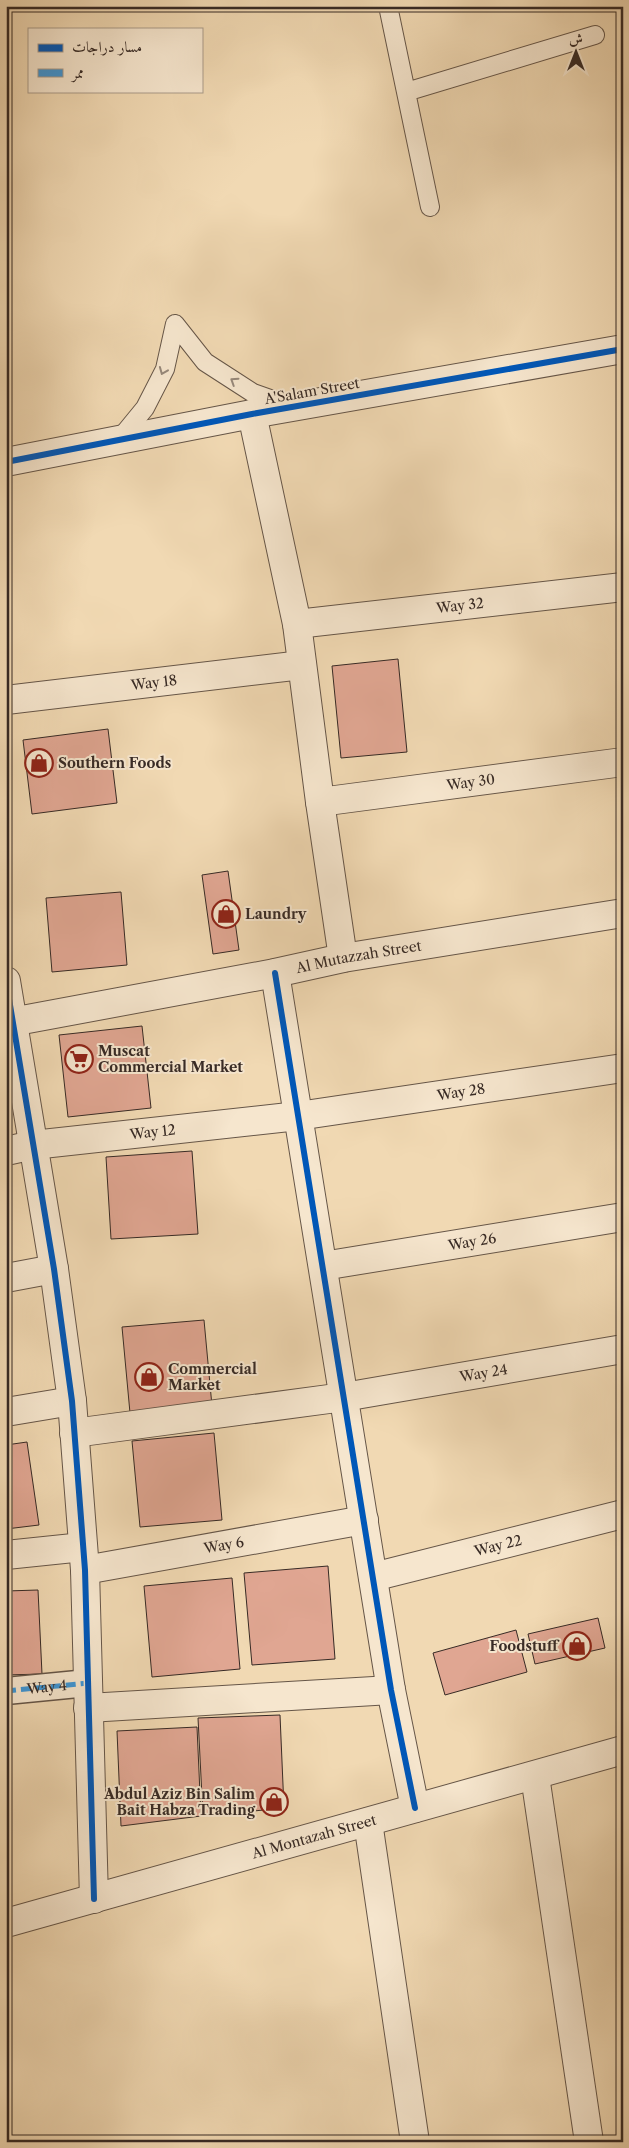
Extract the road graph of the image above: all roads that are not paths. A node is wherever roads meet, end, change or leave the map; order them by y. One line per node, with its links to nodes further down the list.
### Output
1 (388, 6): 3 (lane)
2 (595, 35): 3 (lane)
3 (406, 92): 4 (lane)
4 (430, 207)
5 (623, 348): 6 (street, A'Salam Street)
6 (294, 407): 7 (street, A'Salam Street); 8 (lane, one-way to 8)
7 (252, 414): 8 (street, A'Salam Street); 11 (street)
8 (118, 440): 9 (street, A'Salam Street)
9 (6, 462)
10 (623, 587): 11 (street, Way 32)
11 (297, 624): 12 (street)
12 (302, 665): 13 (street, Way 18); 15 (street)
13 (6, 700)
14 (623, 762): 15 (street, Way 30)
15 (320, 802): 17 (street)
16 (623, 913): 17 (street, Al Mutazzah Street)
17 (343, 958): 18 (street, Al Mutazzah Street)
18 (275, 973): 20 (street, Al Mutazzah Street); 22 (street)
19 (6, 981): 20 (street)
20 (9, 1022): 23 (street)
21 (623, 1068): 22 (street, Way 28)
22 (298, 1116): 23 (street, Way 12); 26 (street)
23 (33, 1145): 24 (street, Way 12); 27 (street)
24 (6, 1151)
25 (623, 1217): 26 (street, Way 26)
26 (322, 1266): 30 (street)
27 (54, 1269): 28 (street); 31 (street)
28 (6, 1278)
29 (623, 1349): 30 (street, Way 24)
30 (344, 1398): 33 (street, Way 24); 35 (street)
31 (72, 1400): 32 (street); 33 (street)
32 (6, 1412)
33 (74, 1433): 37 (street)
34 (623, 1514): 38 (street, Way 22)
35 (364, 1520): 37 (street, Way 6); 38 (street)
36 (6, 1555): 37 (street, Way 6)
37 (84, 1558): 41 (street)
38 (373, 1577): 39 (street)
39 (392, 1690): 41 (street); 44 (street)
40 (6, 1691): 41 (street, Way 4)
41 (88, 1695): 46 (street)
42 (623, 1750): 43 (street, Al Montazah Street)
43 (535, 1776): 44 (street, Al Montazah Street); 49 (street)
44 (415, 1808): 45 (street, Al Montazah Street)
45 (368, 1822): 46 (street, Al Montazah Street); 48 (street)
46 (94, 1899): 47 (street, Al Montazah Street)
47 (6, 1923)
48 (415, 2142)
49 (588, 2142)

